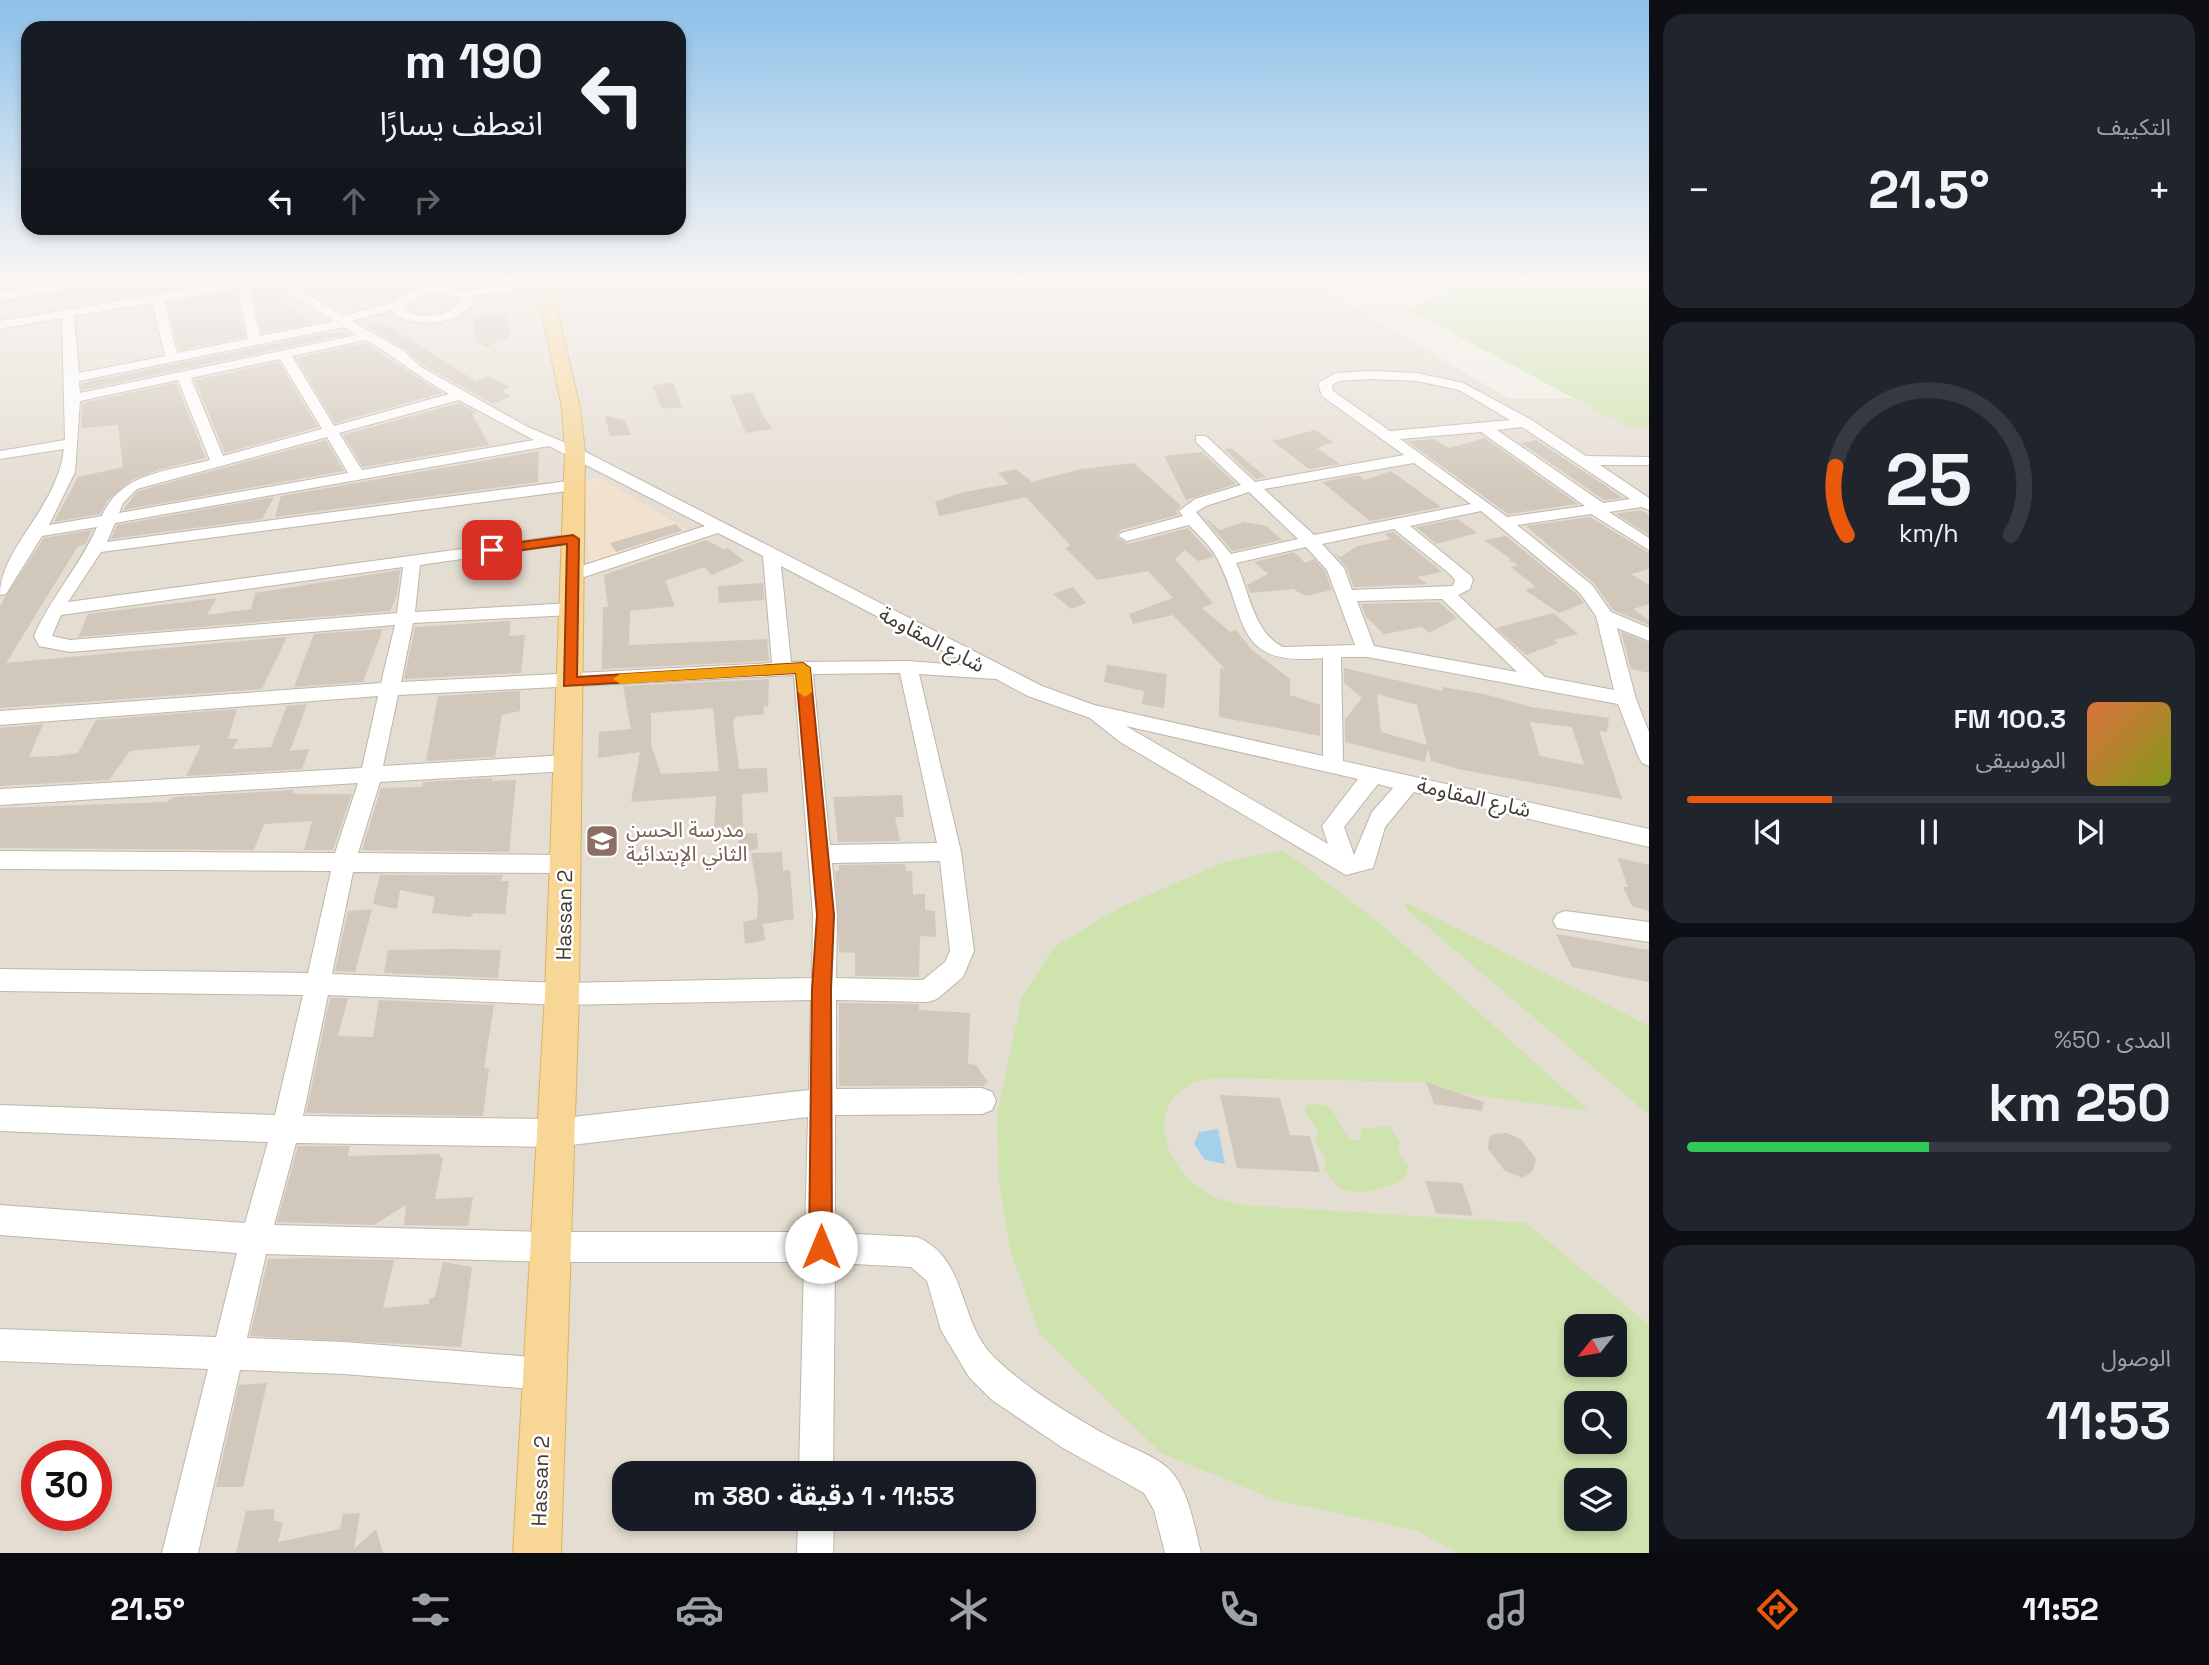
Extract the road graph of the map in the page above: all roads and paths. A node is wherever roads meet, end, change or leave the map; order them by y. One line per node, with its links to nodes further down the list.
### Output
1 (69, 352): 10 (street)
2 (171, 352): 8 (street)
3 (199, 352): 8 (street)
4 (291, 352): 7 (street)
5 (396, 352): 11 (street, شارع المقاومة)
6 (558, 352): 19 (main road, Hassan 2)
7 (284, 354): 9 (street); 15 (street)
8 (172, 358): 10 (street)
9 (183, 376): 12 (street); 23 (street)
10 (70, 379): 12 (street)
11 (462, 395): 15 (street); 19 (street, شارع المقاومة)
12 (72, 399): 18 (street)
13 (1525, 422): 14 (street); 16 (street); 22 (street)
14 (1484, 427): 16 (street); 30 (street)
15 (332, 430): 23 (street); 25 (street)
16 (1385, 436): 21 (street)
17 (1201, 439): 27 (street)
18 (72, 443): 20 (street); 36 (street)
19 (563, 446): 25 (street); 26 (main road, Hassan 2); 35 (street, شارع المقاومة)
20 (0, 455)
21 (1414, 458): 27 (street); 29 (street)
22 (1586, 460): 24 (street); 28 (street)
23 (218, 461): 32 (street)
24 (1649, 461)
25 (357, 475): 32 (street)
26 (575, 485): 38 (main road, Hassan 2); 41 (street)
27 (1254, 487): 31 (street); 39 (street)
28 (1647, 499): 30 (street)
29 (1484, 506): 33 (street); 34 (street)
30 (1599, 511): 33 (street); 40 (street)
31 (1192, 519): 37 (street); 43 (street)
32 (107, 522): 36 (street); 41 (street)
33 (1505, 522): 51 (street)
34 (1396, 523): 39 (street); 47 (street)
35 (719, 527): 42 (street, شارع المقاومة); 45 (street)
36 (33, 533): 46 (street)
37 (1127, 536)
38 (573, 539): 44 (street); 45 (main road, Hassan 2)
39 (1310, 541): 43 (street); 48 (street)
40 (1649, 545)
41 (96, 548): 50 (street)
42 (771, 555): 57 (street); 58 (street, شارع المقاومة)
43 (1226, 560): 54 (street)
44 (412, 561): 50 (street); 52 (street)
45 (572, 575): 49 (main road, Hassan 2)
46 (0, 590)
47 (1446, 593): 48 (street); 60 (street)
48 (1348, 596): 55 (street)
49 (571, 609): 52 (street); 59 (main road, Hassan 2)
50 (54, 610): 52 (street)
51 (1605, 616): 53 (street); 62 (street)
52 (405, 618): 61 (street)
53 (1649, 635)
54 (1332, 651): 55 (street); 68 (street)
55 (1367, 651): 60 (street)
56 (908, 667): 57 (street); 58 (street); 74 (street)
57 (792, 669): 59 (street); 75 (street)
58 (1001, 675): 63 (street, شارع المقاومة)
59 (570, 682): 61 (street); 67 (main road, Hassan 2)
60 (1540, 684): 62 (street)
61 (390, 689): 64 (street); 70 (street)
62 (1626, 699): 65 (street)
63 (1091, 711): 68 (street, شارع المقاومة); 79 (street)
64 (0, 718)
65 (1644, 732): 66 (street)
66 (1649, 758)
67 (568, 762): 70 (street); 78 (main road, Hassan 2)
68 (1333, 764): 69 (street, شارع المقاومة)
69 (1374, 774): 71 (street, شارع المقاومة); 79 (street)
70 (371, 776): 72 (street); 77 (street)
71 (1411, 782): 73 (street, شارع المقاومة); 79 (street)
72 (0, 797)
73 (1649, 838)
74 (950, 852): 75 (street); 84 (street)
75 (820, 854): 84 (street)
76 (0, 860): 77 (street)
77 (344, 862): 78 (street); 83 (street)
78 (565, 864): 85 (main road, Hassan 2)
79 (1346, 866)
80 (1565, 921): 81 (street)
81 (1649, 932)
82 (0, 980): 83 (street)
83 (318, 984): 85 (street); 89 (street)
84 (822, 989): 85 (street); 87 (street)
85 (562, 994): 90 (main road, Hassan 2)
86 (982, 1101): 87 (street)
87 (822, 1102): 90 (street); 94 (street)
88 (0, 1118): 89 (street)
89 (286, 1129): 90 (street); 92 (street)
90 (555, 1133): 93 (main road, Hassan 2)
91 (0, 1220): 92 (street)
92 (255, 1239): 93 (street); 96 (street)
93 (550, 1247): 94 (street); 97 (main road, Hassan 2)
94 (821, 1247): 98 (street); 103 (street)
95 (0, 1345): 96 (street)
96 (229, 1354): 97 (street); 100 (street)
97 (545, 1374): 101 (main road, Hassan 2)
98 (816, 1461)
99 (816, 1531): 102 (street)
100 (180, 1553)
101 (537, 1553)
102 (815, 1553)
103 (1183, 1553)

